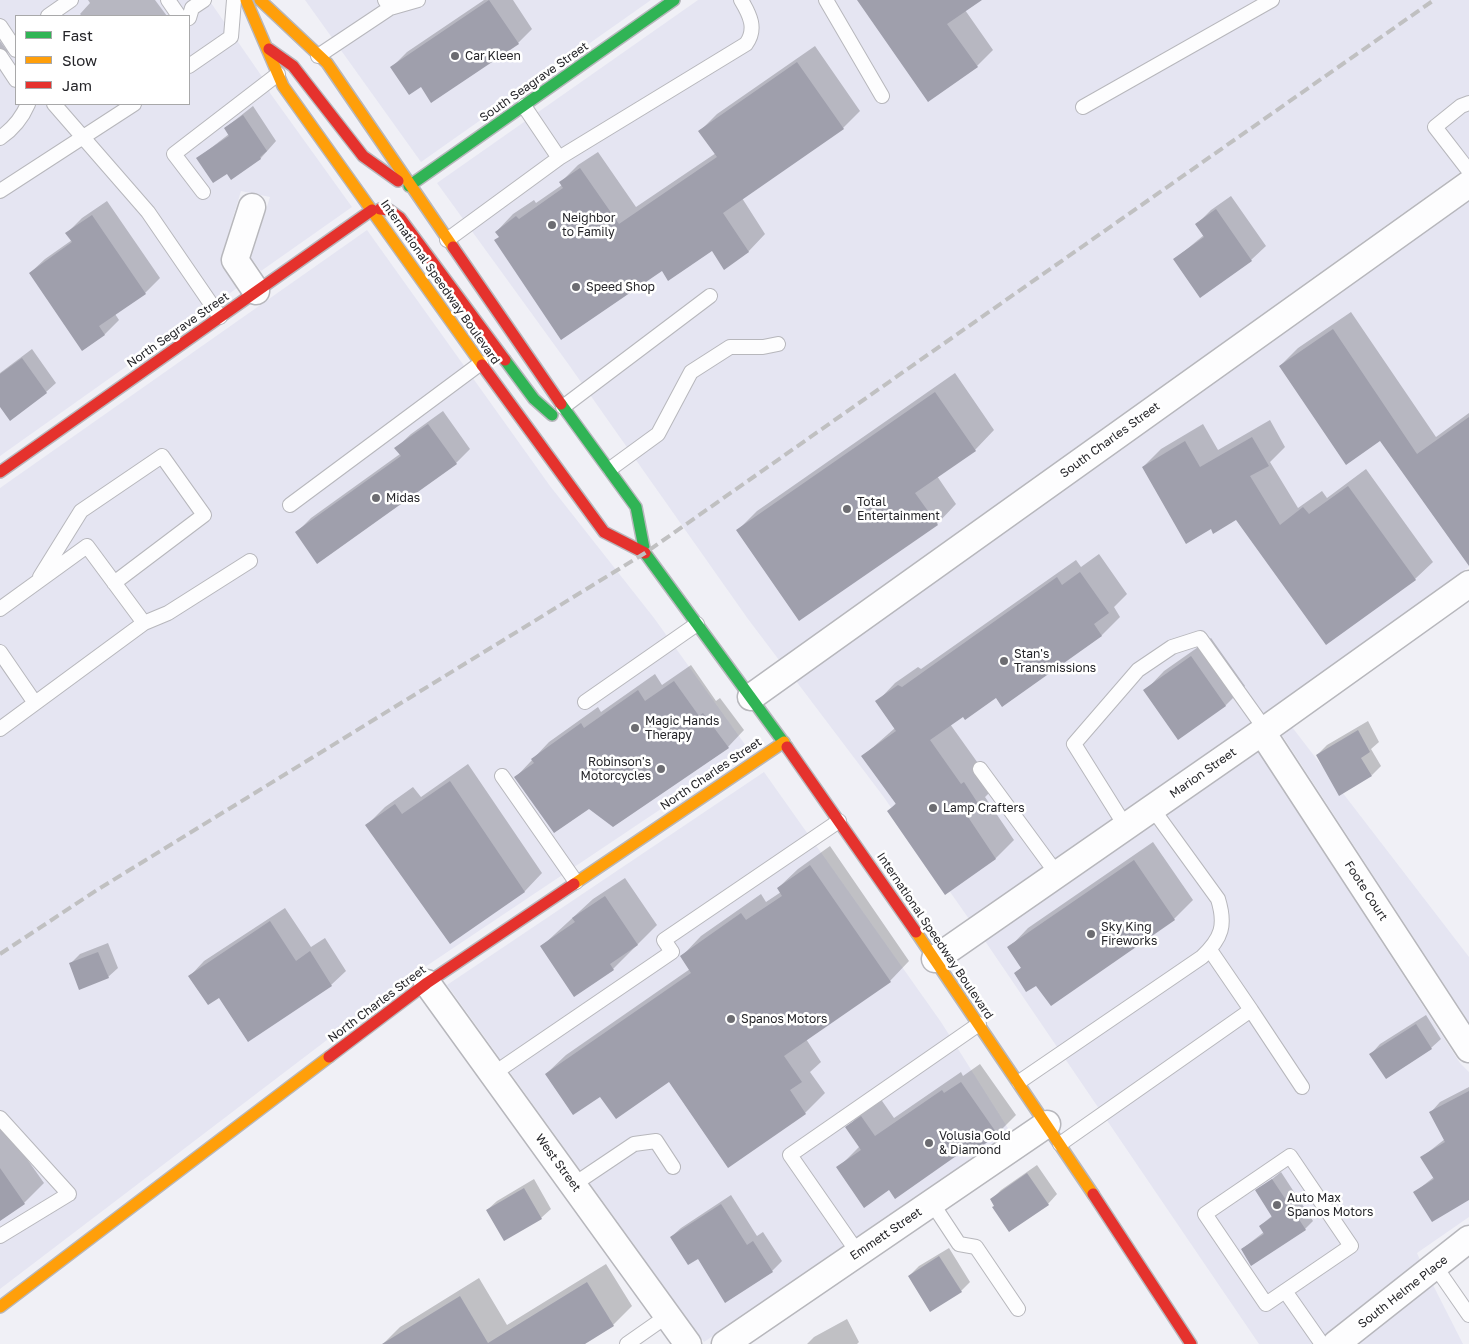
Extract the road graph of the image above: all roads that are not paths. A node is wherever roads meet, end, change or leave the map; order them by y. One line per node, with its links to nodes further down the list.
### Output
1 (71, 0): 13 (lane)
2 (168, 0): 14 (lane)
3 (204, 0): 15 (lane)
4 (234, 0): 21 (lane)
5 (246, 0): 18 (main road, International Speedway Boulevard)
6 (260, 0): 20 (main road, International Speedway Boulevard)
7 (418, 0): 12 (lane)
8 (740, 0): 33 (lane)
9 (826, 0): 24 (lane)
10 (1272, 0): 30 (lane)
11 (666, 2): 29 (main road, South Seagrave Street)
12 (387, 4): 20 (lane)
13 (49, 15)
14 (178, 15)
15 (190, 15)
16 (0, 26): 17 (lane)
17 (15, 48)
18 (267, 48): 22 (main road, International Speedway Boulevard); 36 (main road)
19 (0, 56): 23 (lane)
20 (318, 56): 36 (main road, International Speedway Boulevard)
21 (190, 65)
22 (278, 74): 38 (lane); 40 (main road, International Speedway Boulevard)
23 (15, 78)
24 (882, 96)
25 (1469, 103): 34 (lane)
26 (28, 105): 31 (lane)
27 (55, 105): 32 (lane)
28 (133, 105): 32 (lane)
29 (524, 106): 33 (lane); 36 (main road, South Seagrave Street)
30 (1083, 107)
31 (0, 138)
32 (83, 139): 37 (lane); 44 (lane)
33 (559, 158): 41 (lane)
34 (1469, 171)
35 (1469, 184): 61 (street, South Charles Street)
36 (409, 186): 41 (main road, International Speedway Boulevard)
37 (0, 191)
38 (203, 192)
39 (252, 207): 42 (street)
40 (372, 210): 42 (main road, North Segrave Street); 46 (main road, International Speedway Boulevard); 48 (main road)
41 (447, 240): 47 (main road, International Speedway Boulevard)
42 (256, 291): 44 (main road, North Segrave Street)
43 (710, 296): 47 (lane)
44 (220, 317): 50 (main road, North Segrave Street)
45 (778, 344): 49 (lane)
46 (481, 363): 51 (lane); 52 (main road, International Speedway Boulevard)
47 (564, 407): 48 (main road, International Speedway Boulevard)
48 (598, 456): 49 (main road, International Speedway Boulevard)
49 (610, 469): 52 (main road, International Speedway Boulevard)
50 (0, 472)
51 (290, 505)
52 (644, 553): 59 (main road, International Speedway Boulevard)
53 (250, 561): 58 (lane)
54 (114, 583): 55 (lane); 55 (lane); 58 (lane)
55 (36, 584): 57 (lane)
56 (1469, 584): 65 (street, Marion Street)
57 (0, 609)
58 (144, 623): 63 (lane)
59 (697, 624): 61 (main road, International Speedway Boulevard); 62 (lane)
60 (0, 652): 63 (lane)
61 (751, 697): 66 (main road, International Speedway Boulevard)
62 (585, 702)
63 (36, 703): 64 (lane)
64 (0, 730)
65 (1264, 731): 69 (street, Marion Street); 71 (lane); 79 (street, Foote Court)
66 (784, 742): 70 (main road, International Speedway Boulevard); 73 (main road, North Charles Street)
67 (980, 769): 72 (lane)
68 (502, 776): 73 (lane)
69 (1152, 808): 71 (street, Marion Street); 74 (lane)
70 (839, 821): 75 (main road, International Speedway Boulevard); 80 (lane)
71 (1126, 827): 72 (street, Marion Street)
72 (1057, 874): 75 (street, Marion Street)
73 (576, 882): 76 (main road, North Charles Street)
74 (1210, 950): 77 (lane); 81 (lane)
75 (935, 959): 78 (main road, International Speedway Boulevard)
76 (427, 983): 80 (street, West Street); 93 (main road, North Charles Street)
77 (1251, 1010): 82 (lane); 84 (lane)
78 (979, 1024): 81 (main road, International Speedway Boulevard); 90 (lane)
79 (1469, 1049)
80 (493, 1074): 86 (street, West Street)
81 (1019, 1082): 84 (main road, International Speedway Boulevard)
82 (1302, 1087)
83 (0, 1118): 88 (lane)
84 (1053, 1134): 87 (street, Emmett Street); 100 (main road, International Speedway Boulevard)
85 (674, 1167): 86 (lane)
86 (573, 1185): 96 (street, West Street)
87 (932, 1203): 90 (street, Emmett Street); 94 (lane)
88 (0, 1236)
89 (1469, 1239): 91 (street, South Helme Place)
90 (858, 1253): 99 (street, Emmett Street)
91 (1435, 1266): 95 (lane); 102 (street, South Helme Place)
92 (1285, 1291): 92 (lane); 101 (lane)
93 (0, 1306)
94 (1018, 1309)
95 (1469, 1315)
96 (667, 1316): 97 (lane); 98 (street, West Street)
97 (627, 1344)
98 (688, 1344)
99 (725, 1344)
100 (1191, 1344)
101 (1322, 1344)
102 (1336, 1344)

